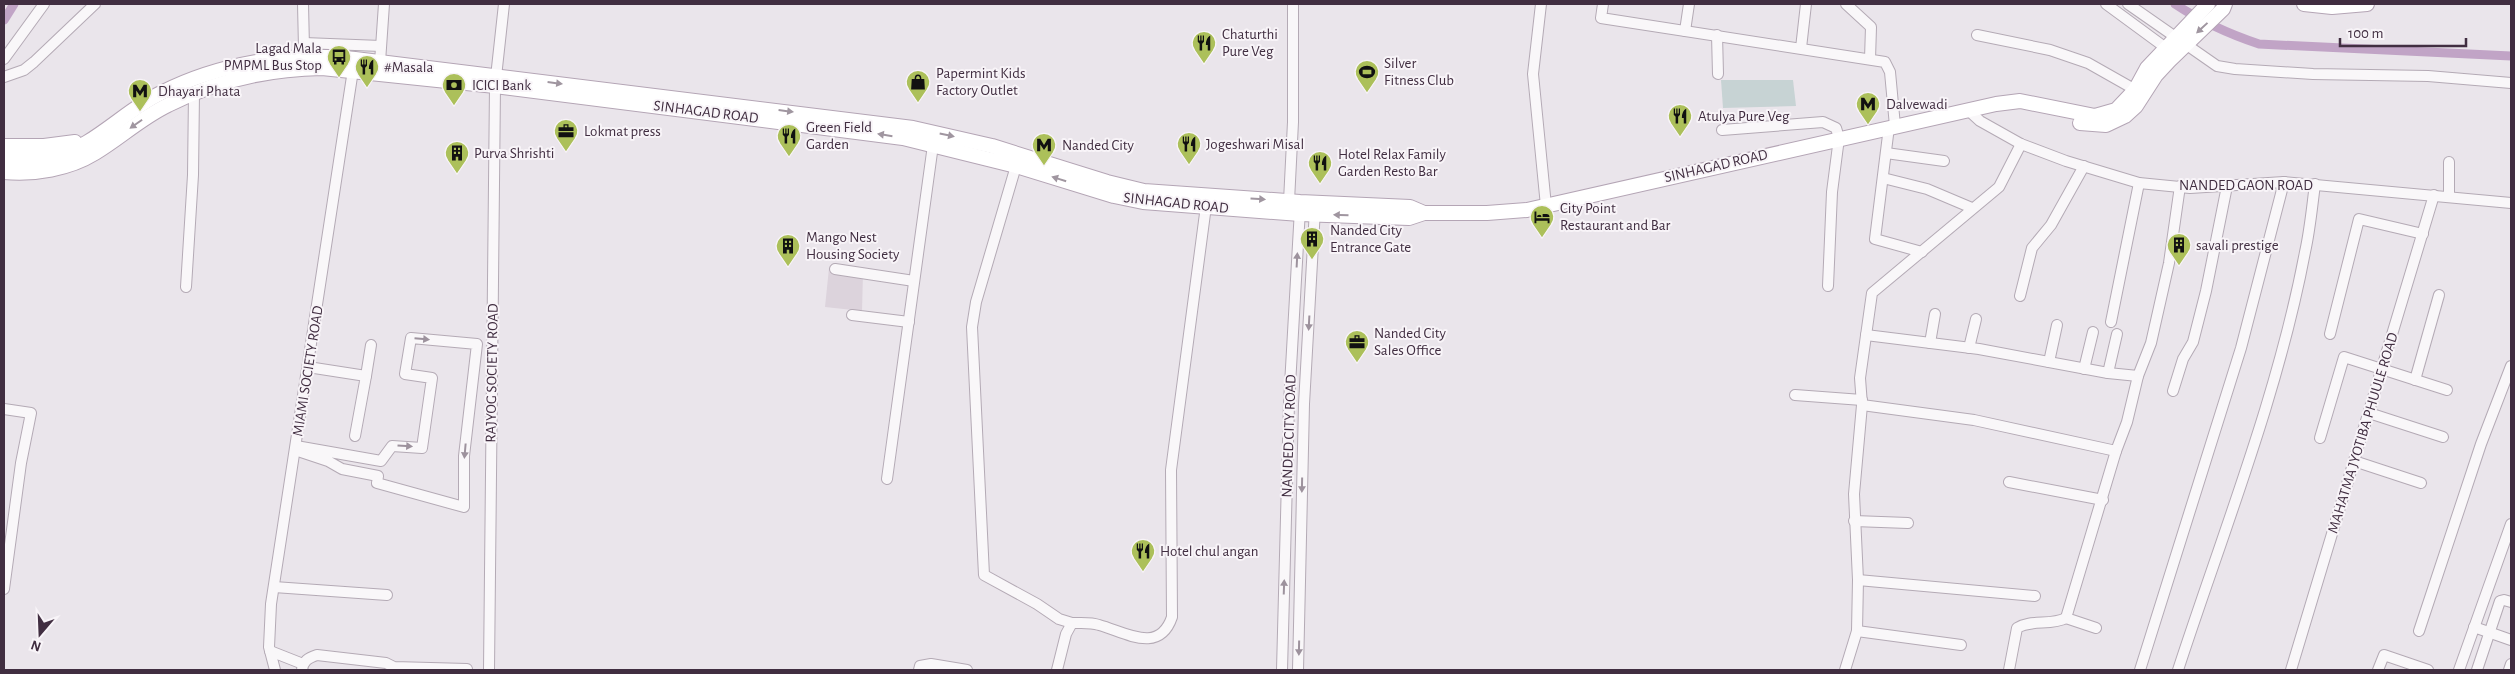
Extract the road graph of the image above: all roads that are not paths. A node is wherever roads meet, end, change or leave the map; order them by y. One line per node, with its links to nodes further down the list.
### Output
1 (44, 4): 26 (street)
2 (95, 4): 31 (street)
3 (303, 4): 24 (street)
4 (384, 4): 22 (street)
5 (504, 4): 32 (street, RAJYOG SOCIETY ROAD)
6 (1294, 4): 63 (street, NANDED CITY ROAD)
7 (1541, 4): 64 (street)
8 (1603, 4): 18 (street)
9 (1689, 4): 18 (street)
10 (1806, 4): 23 (street)
11 (1846, 4): 27 (street)
12 (2106, 4): 25 (street)
13 (2128, 4): 21 (street)
14 (2304, 4): 15 (main road)
15 (2367, 4)
16 (2204, 5): 17 (street); 21 (main road, SINHAGAD ROAD)
17 (2222, 8): 21 (main road, SINHAGAD ROAD, one-way to 21)
18 (1685, 30): 19 (street)
19 (1717, 35): 23 (street); 30 (street)
20 (1977, 35): 34 (street)
21 (2181, 41): 25 (main road, SINHAGAD ROAD); 33 (street)
22 (381, 46): 24 (street); 28 (street)
23 (1801, 48): 27 (street)
24 (304, 50): 28 (main road, SINHAGAD ROAD); 40 (main road, SINHAGAD ROAD)
25 (2170, 51): 34 (main road, SINHAGAD ROAD)
26 (4, 59)
27 (1870, 59): 38 (street)
28 (380, 62): 32 (main road, SINHAGAD ROAD)
29 (353, 70): 32 (main road, SINHAGAD ROAD); 35 (main road, SINHAGAD ROAD); 90 (street, MIAMI SOCIETY ROAD)
30 (1718, 74)
31 (4, 77)
32 (495, 81): 37 (main road, SINHAGAD ROAD); 140 (street, RAJYOG SOCIETY ROAD)
33 (2511, 83)
34 (2139, 92): 36 (main road, SINHAGAD ROAD)
35 (194, 94): 50 (main road, SINHAGAD ROAD, one-way to 50); 72 (street)
36 (1966, 110): 38 (main road, SINHAGAD ROAD); 42 (street, NANDED GAON ROAD)
37 (866, 126): 43 (main road, SINHAGAD ROAD, one-way to 37); 52 (main road, SINHAGAD ROAD, one-way to 52)
38 (1892, 126): 41 (main road, SINHAGAD ROAD); 45 (street)
39 (1722, 130): 41 (street)
40 (95, 137): 44 (main road); 50 (main road)
41 (1839, 138): 64 (main road, SINHAGAD ROAD); 71 (street)
42 (2021, 144): 49 (street, NANDED GAON ROAD); 66 (street)
43 (933, 145): 48 (main road, SINHAGAD ROAD); 70 (street)
44 (4, 146)
45 (1886, 153): 46 (street); 51 (street)
46 (1944, 161)
47 (2449, 162): 60 (street)
48 (1016, 166): 52 (main road, SINHAGAD ROAD, one-way to 48); 127 (street)
49 (2084, 166): 54 (street, NANDED GAON ROAD); 74 (street)
50 (5, 170)
51 (1883, 178): 66 (street); 68 (street)
52 (1084, 181): 59 (main road, SINHAGAD ROAD)
53 (2284, 182): 55 (street, NANDED GAON ROAD); 57 (street, NANDED GAON ROAD); 148 (street)
54 (2139, 183): 56 (street, NANDED GAON ROAD); 79 (street)
55 (2315, 184): 58 (street, NANDED GAON ROAD); 149 (street)
56 (2180, 186): 57 (street, NANDED GAON ROAD); 95 (street)
57 (2227, 186): 100 (street)
58 (2434, 195): 60 (street, NANDED GAON ROAD); 67 (street, MAHATMA JYOTIBA PHUULE ROAD)
59 (1144, 196): 62 (main road, SINHAGAD ROAD); 63 (main road, SINHAGAD ROAD, one-way to 63)
60 (2448, 196): 61 (street, NANDED GAON ROAD)
61 (2511, 203)
62 (1206, 206): 63 (main road, SINHAGAD ROAD); 127 (street)
63 (1296, 206): 65 (main road, SINHAGAD ROAD); 97 (street, NANDED CITY ROAD, one-way to 63)
64 (1546, 206): 65 (main road, SINHAGAD ROAD)
65 (1315, 208): 98 (street, NANDED CITY ROAD, one-way to 98)
66 (1972, 208): 68 (street)
67 (2423, 234): 83 (street); 92 (street, MAHATMA JYOTIBA PHUULE ROAD)
68 (1922, 252): 84 (street)
69 (835, 269): 70 (street)
70 (914, 281): 78 (street)
71 (1828, 286)
72 (186, 287)
73 (2439, 295): 96 (street)
74 (2020, 296)
75 (1935, 314): 85 (street)
76 (852, 316): 78 (street)
77 (1976, 319): 87 (street)
78 (909, 322): 113 (street)
79 (2111, 322)
80 (2057, 324): 88 (street)
81 (2093, 332): 91 (street)
82 (2117, 334): 93 (street)
83 (2330, 334)
84 (1866, 335): 85 (street); 102 (street)
85 (1930, 343): 87 (street)
86 (371, 345): 94 (street)
87 (1970, 348): 88 (street)
88 (2049, 362): 91 (street)
89 (2511, 366): 131 (street)
90 (308, 367): 94 (street); 108 (street, MIAMI SOCIETY ROAD)
91 (2084, 369): 93 (street)
92 (2382, 370): 96 (street); 104 (street, MAHATMA JYOTIBA PHUULE ROAD); 107 (street)
93 (2108, 373): 95 (street)
94 (366, 376): 105 (street)
95 (2138, 376): 109 (street)
96 (2415, 380): 99 (street)
97 (1290, 385): 98 (street); 144 (street, NANDED CITY ROAD, one-way to 97)
98 (1305, 386): 145 (street, NANDED CITY ROAD, one-way to 145)
99 (2447, 390)
100 (2173, 391)
101 (1795, 395): 102 (street)
102 (1862, 402): 109 (street); 117 (street)
103 (4, 409): 122 (street)
104 (2369, 413): 106 (street); 111 (street, MAHATMA JYOTIBA PHUULE ROAD)
105 (355, 436)
106 (2443, 437)
107 (2320, 438)
108 (296, 448): 110 (street); 112 (street); 121 (street, MIAMI SOCIETY ROAD)
109 (2116, 451): 116 (street)
110 (342, 454): 112 (street); 112 (street, one-way to 112)
111 (2354, 461): 115 (street); 150 (street, MAHATMA JYOTIBA PHUULE ROAD)
112 (340, 468)
113 (887, 479)
114 (2009, 482): 116 (street)
115 (2421, 484)
116 (2103, 500): 126 (street)
117 (1854, 520): 118 (street); 120 (street)
118 (1908, 523)
119 (2511, 524): 128 (street)
120 (1858, 580): 124 (street); 130 (street)
121 (274, 587): 123 (street); 135 (street, MIAMI SOCIETY ROAD)
122 (4, 589)
123 (387, 595)
124 (2035, 596)
125 (2511, 602): 132 (street)
126 (2066, 618): 129 (street); 147 (street)
127 (1072, 623): 143 (street)
128 (2474, 627): 132 (street); 153 (street)
129 (2096, 628)
130 (1857, 631): 134 (street); 146 (street)
131 (2419, 631)
132 (2490, 633): 133 (street); 154 (street)
133 (2511, 640)
134 (1962, 645)
135 (270, 651): 137 (street); 139 (street, MIAMI SOCIETY ROAD)
136 (2511, 664): 155 (street)
137 (303, 667): 138 (street)
138 (466, 669)
139 (275, 670)
140 (488, 670)
141 (919, 670): 142 (street)
142 (967, 670)
143 (1057, 670)
144 (1282, 670)
145 (1298, 670)
146 (1845, 670)
147 (2009, 670)
148 (2140, 670)
149 (2178, 670)
150 (2291, 670)
151 (2378, 670): 152 (street)
152 (2428, 670)
153 (2459, 670)
154 (2477, 670)
155 (2509, 670)

